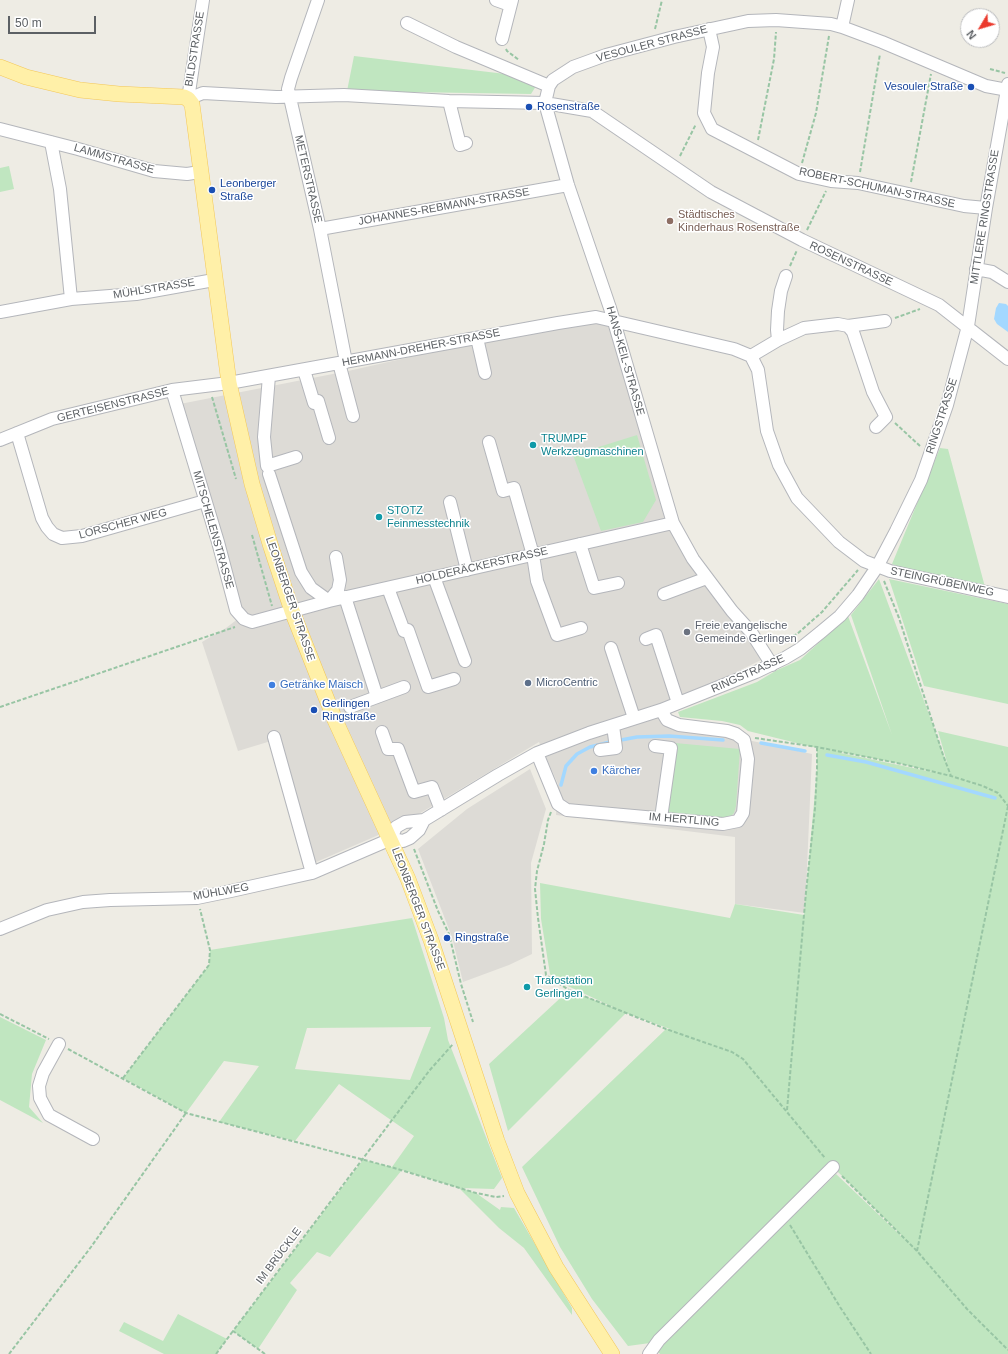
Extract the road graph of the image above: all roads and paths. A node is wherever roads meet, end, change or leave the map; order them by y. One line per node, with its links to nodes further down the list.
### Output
1 (203, 0): 21 (street, BILDSTRASSE)
2 (318, 0): 20 (street, METERSTRASSE)
3 (496, 0): 6 (street)
4 (662, 0): 10 (path)
5 (848, 0): 9 (street)
6 (511, 3): 12 (street)
7 (776, 20): 9 (street, VESOULER STRASSE); 11 (street, VESOULER STRASSE); 28 (path)
8 (407, 23): 18 (street)
9 (836, 25): 13 (street, VESOULER STRASSE); 31 (path)
10 (655, 29)
11 (708, 29): 18 (street, VESOULER STRASSE); 24 (street)
12 (502, 39)
13 (882, 42): 14 (street, VESOULER STRASSE); 33 (path)
14 (933, 63): 19 (street, VESOULER STRASSE); 35 (path)
15 (0, 67): 21 (main road)
16 (990, 69): 17 (path)
17 (1008, 74)
18 (549, 86): 23 (street)
19 (1008, 88): 36 (street, MITTLERE RINGSTRASSE)
20 (290, 96): 21 (street, ROSENSTRASSE); 22 (street, ROSENSTRASSE); 37 (street, METERSTRASSE)
21 (188, 99): 30 (main road, LEONBERGER STRASSE)
22 (449, 101): 23 (street, ROSENSTRASSE); 27 (street)
23 (545, 103): 29 (street, ROSENSTRASSE); 34 (street, HANS-KEIL-STRASSE)
24 (704, 113): 28 (street, ROBERT-SCHUMAN-STRASSE); 29 (path)
25 (0, 129): 26 (street, LAMMSTRASSE)
26 (51, 142): 30 (street, LAMMSTRASSE); 43 (street)
27 (466, 143)
28 (756, 151): 31 (street, ROBERT-SCHUMAN-STRASSE)
29 (675, 168): 38 (street, ROSENSTRASSE)
30 (200, 172): 41 (main road, LEONBERGER STRASSE)
31 (799, 174): 32 (street, ROBERT-SCHUMAN-STRASSE)
32 (831, 181): 33 (street, ROBERT-SCHUMAN-STRASSE); 38 (path)
33 (858, 183): 35 (street, ROBERT-SCHUMAN-STRASSE)
34 (568, 185): 37 (street, JOHANNES-REBMANN-STRASSE); 47 (street, HANS-KEIL-STRASSE)
35 (909, 193): 36 (street, ROBERT-SCHUMAN-STRASSE)
36 (986, 208): 39 (street, MITTLERE RINGSTRASSE)
37 (320, 229): 54 (street, METERSTRASSE)
38 (802, 240): 40 (path); 44 (street, ROSENSTRASSE)
39 (976, 269): 42 (street); 49 (street, MITTLERE RINGSTRASSE)
40 (786, 276): 51 (street)
41 (214, 280): 43 (street, MÜHLSTRASSE); 58 (main road, LEONBERGER STRASSE)
42 (1008, 282)
43 (70, 300): 45 (street, MÜHLSTRASSE)
44 (932, 301): 46 (path); 49 (street, ROSENSTRASSE)
45 (0, 312)
46 (885, 321): 48 (street)
47 (614, 322): 50 (street, HERMANN-DREHER-STRASSE); 52 (street, HERMANN-DREHER-STRASSE); 72 (street, HANS-KEIL-STRASSE)
48 (848, 326): 51 (street); 61 (street)
49 (968, 326): 53 (street, ROSENSTRASSE); 67 (street, RINGSTRASSE)
50 (477, 338): 54 (street, HERMANN-DREHER-STRASSE); 56 (street)
51 (778, 340): 52 (street)
52 (751, 356): 76 (street, STEINGRÜBENWEG)
53 (1008, 359)
54 (343, 363): 55 (street, HERMANN-DREHER-STRASSE); 60 (street, METERSTRASSE)
55 (304, 370): 57 (street, HERMANN-DREHER-STRASSE); 64 (street)
56 (485, 373)
57 (269, 376): 58 (street, HERMANN-DREHER-STRASSE); 68 (street)
58 (229, 383): 59 (street, GERTEISENSTRASSE); 87 (main road, LEONBERGER STRASSE)
59 (172, 390): 63 (street, GERTEISENSTRASSE); 70 (street, MITSCHELENSTRASSE)
60 (353, 416)
61 (886, 417): 62 (street); 67 (path)
62 (876, 427)
63 (17, 433): 65 (street, GERTEISENSTRASSE); 70 (street, LORSCHER WEG)
64 (329, 438)
65 (0, 440)
66 (489, 442): 74 (street)
67 (930, 454): 77 (street, RINGSTRASSE)
68 (296, 456)
69 (269, 474): 86 (street)
70 (205, 501): 87 (street, MITSCHELENSTRASSE)
71 (450, 502): 78 (street)
72 (673, 523): 73 (street, HOLDERÄCKERSTRASSE); 80 (street, HANS-KEIL-STRASSE)
73 (580, 544): 74 (street, HOLDERÄCKERSTRASSE); 81 (street)
74 (533, 555): 78 (street, HOLDERÄCKERSTRASSE); 89 (street)
75 (336, 557): 86 (street)
76 (864, 561): 77 (street, STEINGRÜBENWEG); 91 (path)
77 (877, 567): 85 (street, STEINGRÜBENWEG); 94 (street, RINGSTRASSE); 111 (path)
78 (467, 570): 79 (street, HOLDERÄCKERSTRASSE)
79 (434, 577): 82 (street, HOLDERÄCKERSTRASSE); 93 (street)
80 (707, 578): 83 (street); 91 (street, HANS-KEIL-STRASSE)
81 (618, 583)
82 (388, 588): 84 (street, HOLDERÄCKERSTRASSE); 95 (street)
83 (664, 594)
84 (345, 597): 86 (street, HOLDERÄCKERSTRASSE); 97 (street)
85 (1008, 597)
86 (329, 601): 87 (street, HOLDERÄCKERSTRASSE)
87 (292, 610): 118 (main road, LEONBERGER STRASSE)
88 (238, 626): 99 (path)
89 (581, 628)
90 (646, 639): 98 (street)
91 (762, 647): 94 (street, HANS-KEIL-STRASSE)
92 (611, 648): 102 (street)
93 (465, 661)
94 (772, 665): 98 (street, RINGSTRASSE)
95 (454, 679)
96 (404, 687): 97 (street)
97 (377, 697): 100 (street)
98 (678, 702): 101 (street, RINGSTRASSE)
99 (0, 707)
100 (350, 707)
101 (661, 710): 102 (street, RINGSTRASSE); 106 (street)
102 (634, 718): 103 (street, RINGSTRASSE)
103 (613, 726): 109 (street); 110 (street, RINGSTRASSE)
104 (382, 732): 114 (street)
105 (274, 737): 119 (street)
106 (744, 740): 108 (path); 115 (street, IM HERTLING)
107 (655, 746): 115 (street)
108 (817, 748): 111 (path); 127 (path)
109 (600, 750)
110 (537, 753): 112 (street); 114 (street, RINGSTRASSE)
111 (952, 776): 113 (path)
112 (558, 804): 115 (street, IM HERTLING); 127 (path)
113 (1008, 806): 134 (path)
114 (441, 810): 116 (street, RINGSTRASSE)
115 (661, 818)
116 (424, 820): 117 (street, RINGSTRASSE); 118 (street, RINGSTRASSE)
117 (410, 838): 118 (street); 123 (path)
118 (391, 839): 119 (street, MÜHLWEG); 124 (main road, LEONBERGER STRASSE)
119 (312, 873): 120 (street, MÜHLWEG)
120 (197, 898): 121 (street, MÜHLWEG); 126 (path)
121 (0, 929)
122 (0, 1015): 125 (path)
123 (475, 1028)
124 (463, 1038): 130 (path, IM BRÜCKLE); 132 (main road, LEONBERGER STRASSE)
125 (59, 1044): 126 (path); 129 (street)
126 (123, 1078): 128 (path)
127 (787, 1110): 131 (path)
128 (186, 1113): 130 (path); 137 (path)
129 (92, 1139)
130 (363, 1160): 132 (path); 135 (path, IM BRÜCKLE)
131 (833, 1167): 133 (street); 134 (path)
132 (517, 1193): 140 (main road, LEONBERGER STRASSE)
133 (785, 1215): 141 (street); 142 (path)
134 (917, 1251): 136 (path)
135 (233, 1331): 138 (path, IM BRÜCKLE); 139 (path)
136 (1008, 1350)
137 (9, 1354)
138 (216, 1354)
139 (265, 1354)
140 (612, 1354)
141 (649, 1354)
142 (872, 1354)

